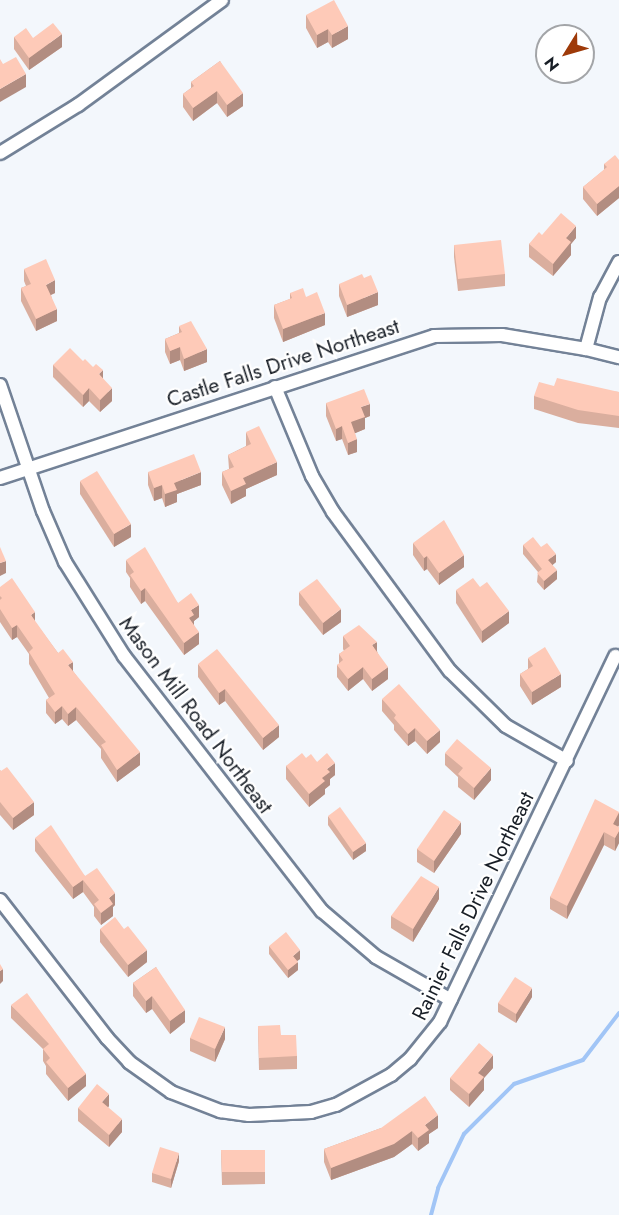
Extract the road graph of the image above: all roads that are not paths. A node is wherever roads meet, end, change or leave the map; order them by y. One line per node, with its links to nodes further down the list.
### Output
1 (222, 0): 2 (street)
2 (0, 153)
3 (619, 262): 4 (street)
4 (586, 350): 5 (street, Castle Falls Drive Northeast); 7 (street, Castle Falls Drive Northeast)
5 (619, 357)
6 (0, 386): 8 (street, Mason Mill Road Northeast)
7 (274, 387): 8 (street, Castle Falls Drive Northeast); 11 (street)
8 (28, 468): 9 (street, Castle Falls Drive Northeast); 13 (street, Mason Mill Road Northeast)
9 (0, 478)
10 (615, 656): 11 (street, Rainier Falls Drive Northeast)
11 (567, 760): 13 (street, Rainier Falls Drive Northeast)
12 (0, 900): 13 (street, Rainier Falls Drive Northeast)
13 (451, 1000)

